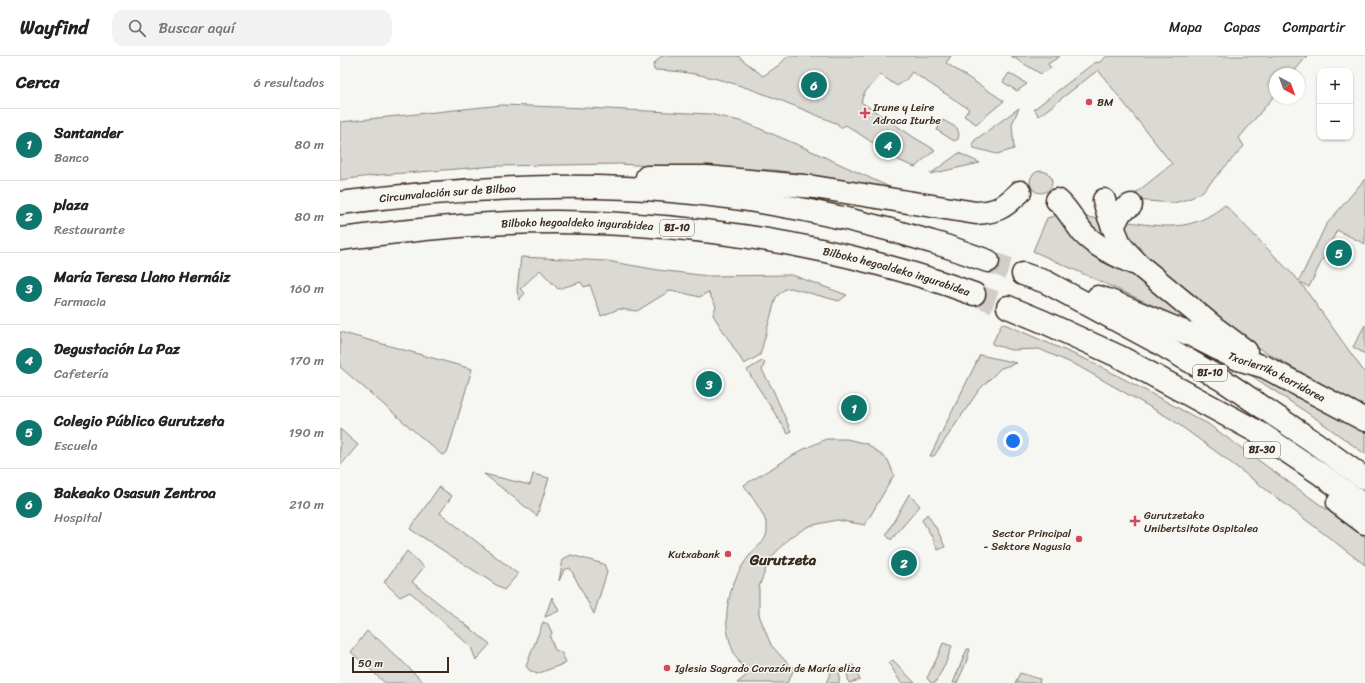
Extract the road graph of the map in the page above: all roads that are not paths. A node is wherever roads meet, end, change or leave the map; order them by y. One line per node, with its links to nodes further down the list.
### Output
1 (556, 186): 2 (highway); 5 (highway, Circunvalación sur de Bilbao); 9 (highway)
2 (1020, 192)
3 (1057, 200): 10 (highway)
4 (1104, 200): 7 (highway)
5 (340, 203)
6 (1131, 205): 7 (highway)
7 (1113, 227): 10 (highway)
8 (340, 239): 13 (highway, Bilboko hegoaldeko ingurabidea / BI-10)
9 (988, 261)
10 (1140, 266): 15 (highway)
11 (1024, 274): 12 (highway, BI-10)
12 (1046, 282): 15 (highway, Txorierriko korridorea); 18 (highway, BI-10)
13 (974, 294)
14 (1008, 307): 16 (highway, BI-10)
15 (1265, 367): 17 (highway, Txorierriko korridorea)
16 (1159, 378): 19 (highway, BI-10); 20 (highway, BI-30)
17 (1365, 420)
18 (1365, 479)
19 (1365, 506)
20 (1365, 523)

